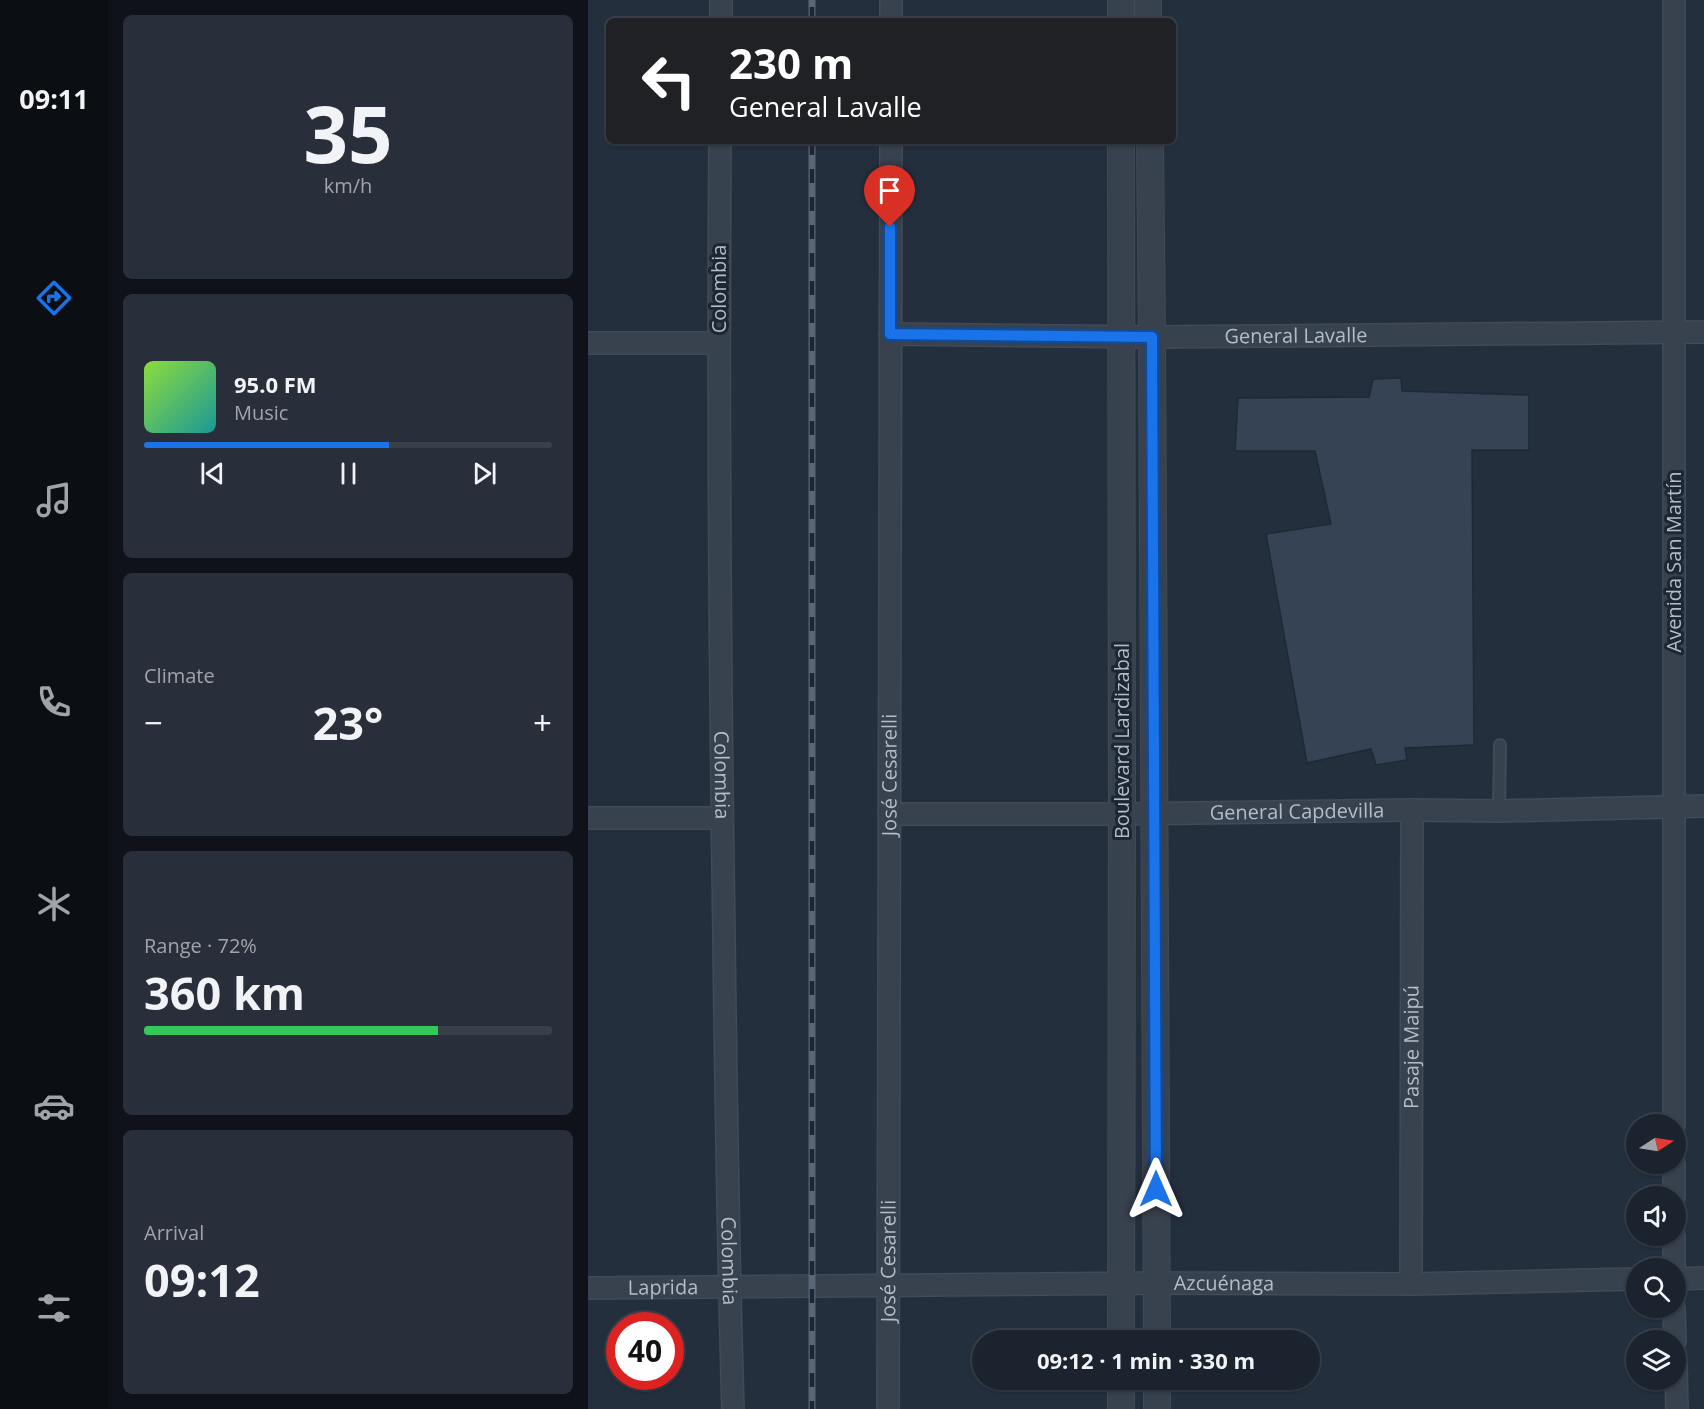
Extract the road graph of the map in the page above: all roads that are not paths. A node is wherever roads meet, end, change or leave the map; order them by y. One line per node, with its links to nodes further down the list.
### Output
1 (722, 0): 6 (street)
2 (891, 0): 7 (street)
3 (1121, 0): 8 (street)
4 (1148, 0): 9 (street)
5 (1674, 0): 14 (street, Avenida San Martín)
6 (721, 18)
7 (891, 18)
8 (1121, 18)
9 (1148, 18)
10 (720, 144): 20 (street, Colombia)
11 (891, 144): 16 (street, José Cesarelli)
12 (1121, 144): 17 (street, Boulevard Lardizabal)
13 (1150, 144): 18 (street, Boulevard Lardizabal)
14 (1672, 332): 15 (street, General Lavalle); 18 (street, General Lavalle); 22 (street, Avenida San Martín)
15 (1704, 332)
16 (890, 334): 17 (street, General Lavalle); 26 (street, José Cesarelli)
17 (1121, 337): 18 (street, General Lavalle); 27 (street, Boulevard Lardizabal)
18 (1152, 337): 28 (street, Boulevard Lardizabal)
19 (588, 343): 20 (street)
20 (718, 343): 30 (street, Colombia)
21 (1500, 745): 25 (lane)
22 (1675, 807): 23 (street, General Capdevilla); 25 (street, General Capdevilla); 31 (street, Avenida San Martín)
23 (1704, 807)
24 (1412, 810): 25 (street, General Capdevilla); 28 (street, General Capdevilla); 37 (street, Pasaje Maipú)
25 (1499, 811)
26 (888, 814): 27 (street, General Capdevilla); 38 (street, José Cesarelli)
27 (1122, 814): 28 (street, General Capdevilla); 36 (street, Boulevard Lardizabal)
28 (1154, 814): 35 (street, Boulevard Lardizabal)
29 (588, 818): 30 (street)
30 (722, 818): 41 (street, Colombia)
31 (1674, 1114)
32 (1686, 1278): 33 (street)
33 (1704, 1278)
34 (1626, 1279): 37 (street, Azcuénaga)
35 (1157, 1283): 36 (street, Azcuénaga); 37 (street, Azcuénaga); 43 (street, Boulevard Lardizabal)
36 (1120, 1284): 38 (street, Azcuénaga); 42 (street, Boulevard Lardizabal)
37 (1411, 1284)
38 (887, 1286): 39 (street, Azcuénaga); 48 (street, José Cesarelli)
39 (812, 1287): 41 (street, Laprida)
40 (588, 1288): 41 (street, Laprida)
41 (729, 1288): 47 (street, Colombia)
42 (1121, 1330)
43 (1157, 1330)
44 (1121, 1390): 49 (street)
45 (1157, 1390): 50 (street)
46 (1677, 1390): 51 (street)
47 (733, 1409)
48 (888, 1409)
49 (1121, 1409)
50 (1157, 1409)
51 (1677, 1409)

